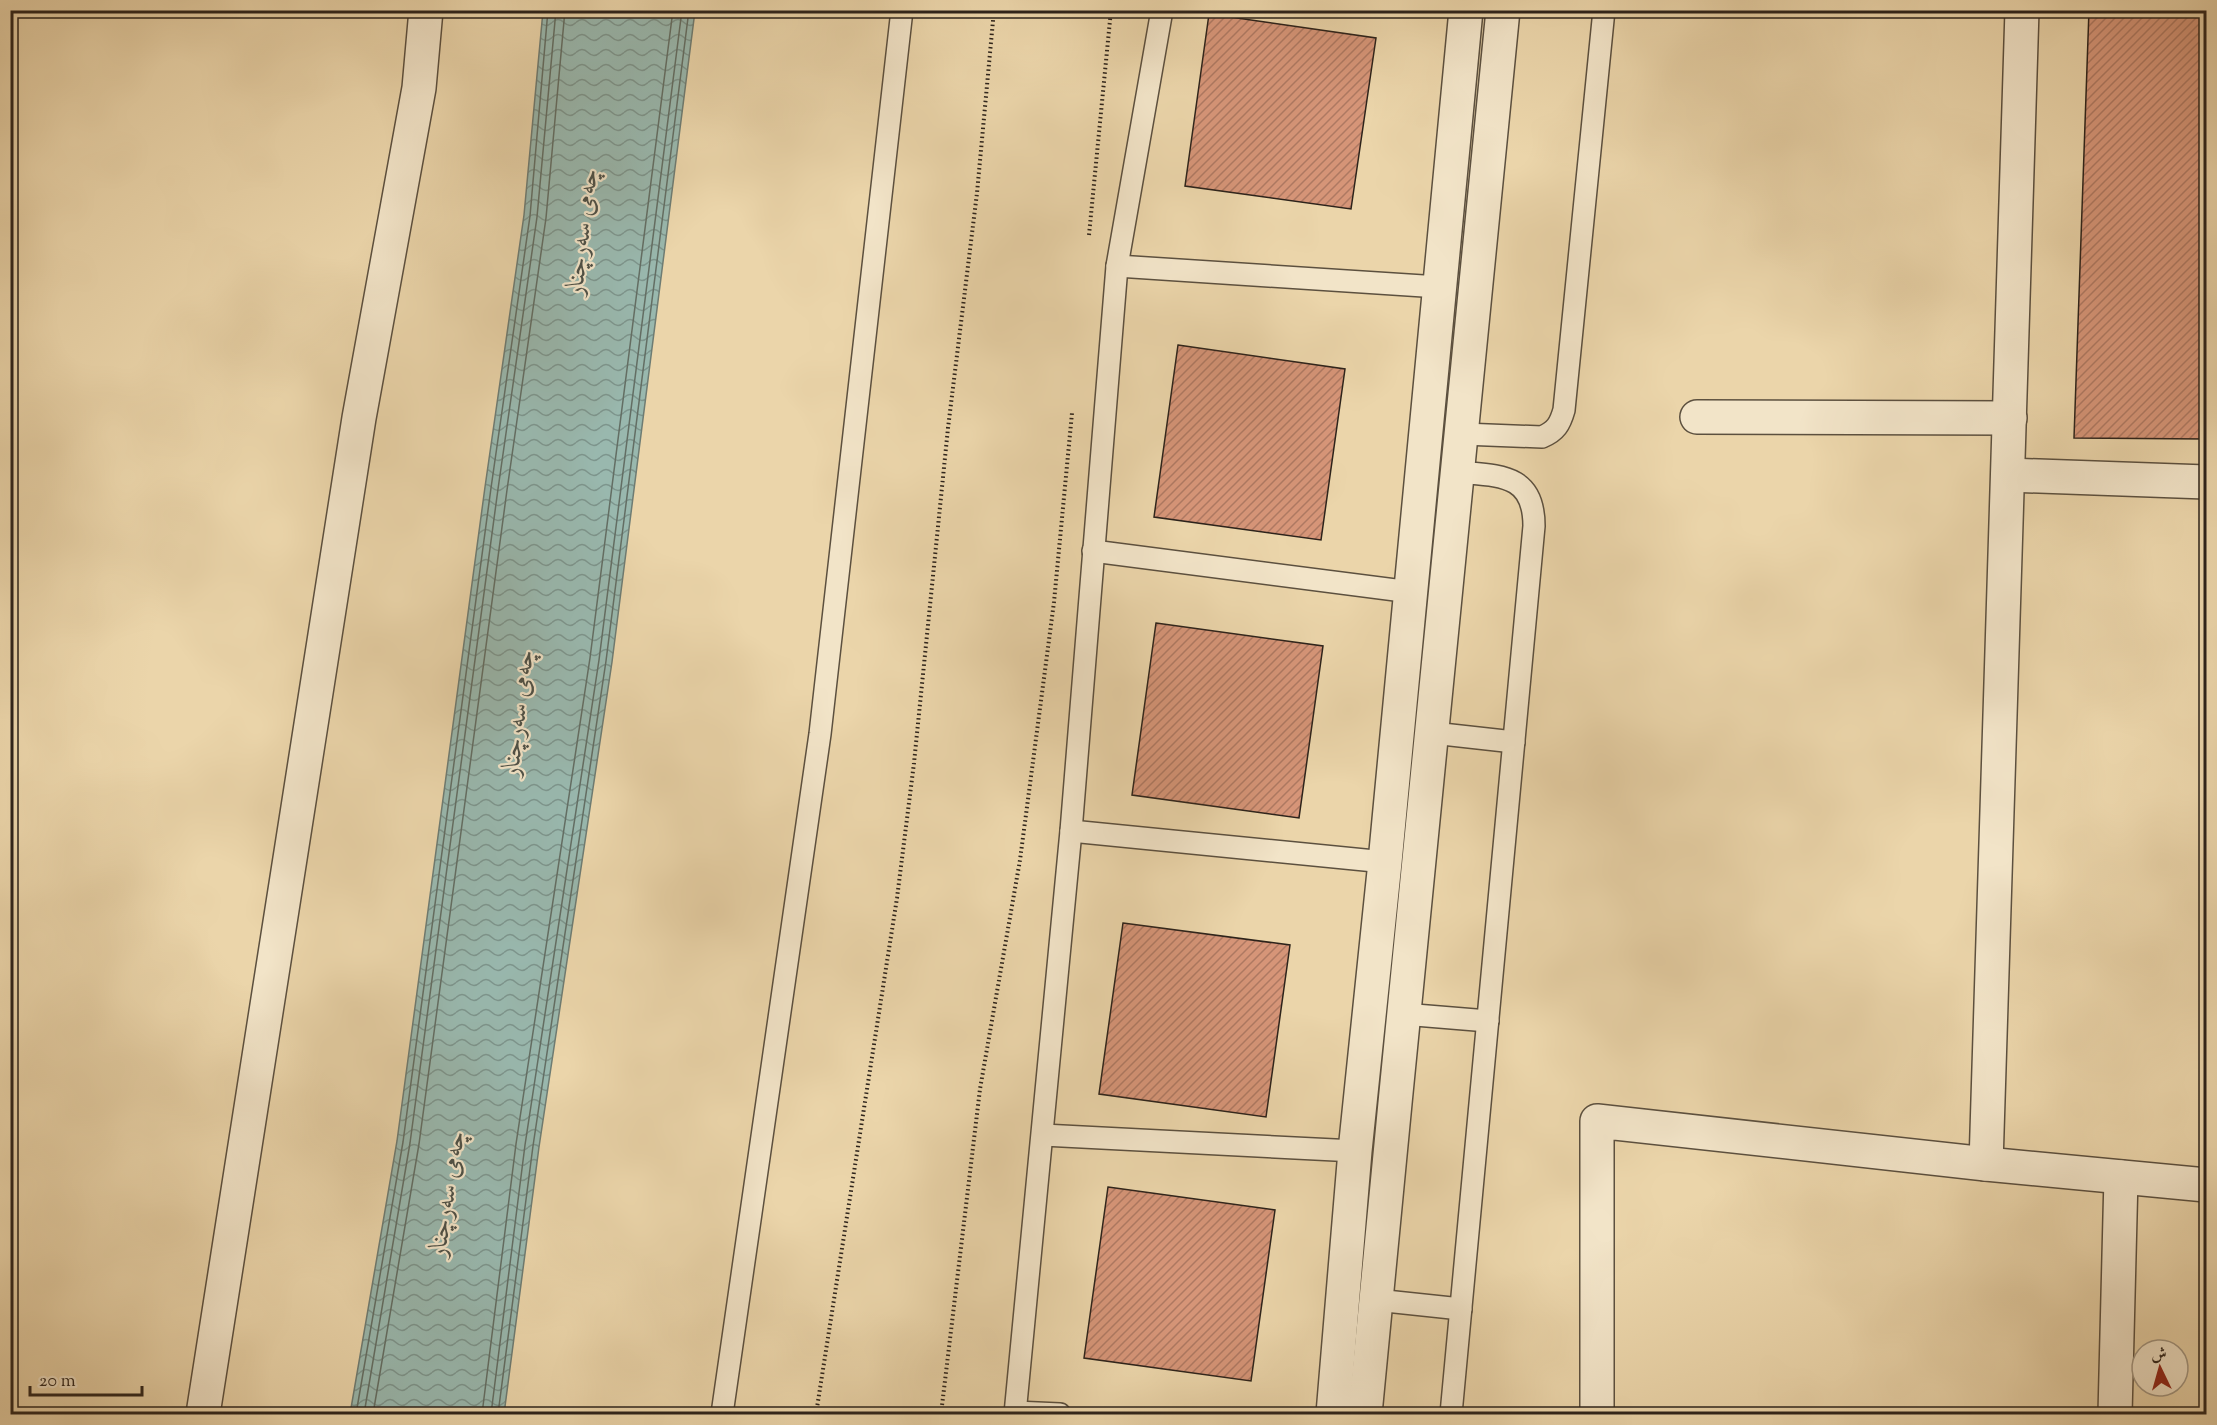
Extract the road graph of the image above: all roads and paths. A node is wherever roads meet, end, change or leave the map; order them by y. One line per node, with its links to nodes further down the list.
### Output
1 (426, 10): 36 (street)
2 (902, 10): 37 (lane)
3 (994, 10): 38 (path)
4 (1111, 10): 10 (path)
5 (1162, 10): 11 (lane)
6 (1466, 10): 12 (street)
7 (1503, 10): 16 (street)
8 (1604, 10): 16 (lane)
9 (2022, 10): 15 (street)
10 (1088, 247)
11 (1117, 266): 12 (lane); 20 (lane)
12 (1439, 287): 21 (street)
13 (1072, 412): 39 (path)
14 (1697, 417): 15 (street)
15 (2010, 418): 18 (street)
16 (1463, 434): 17 (street)
17 (1459, 472): 22 (street); 23 (lane)
18 (2008, 475): 19 (street); 30 (street)
19 (2206, 482)
20 (1094, 551): 21 (lane); 24 (lane)
21 (1411, 592): 25 (street)
22 (1433, 733): 23 (lane); 26 (street)
23 (1514, 742): 27 (lane)
24 (1071, 831): 25 (lane); 28 (lane)
25 (1385, 862): 29 (street)
26 (1403, 1014): 27 (lane); 33 (street)
27 (1488, 1021): 34 (lane)
28 (1043, 1135): 29 (lane); 35 (lane)
29 (1354, 1151): 41 (street)
30 (1986, 1164): 31 (street); 44 (street)
31 (2121, 1177): 32 (street); 45 (street)
32 (2206, 1185)
33 (1376, 1300): 34 (lane); 42 (street)
34 (1461, 1309): 43 (lane)
35 (1015, 1413): 40 (lane)
36 (203, 1414)
37 (722, 1414)
38 (816, 1414)
39 (941, 1414)
40 (1060, 1414)
41 (1333, 1414)
42 (1365, 1414)
43 (1451, 1414)
44 (1597, 1414)
45 (2115, 1414)

